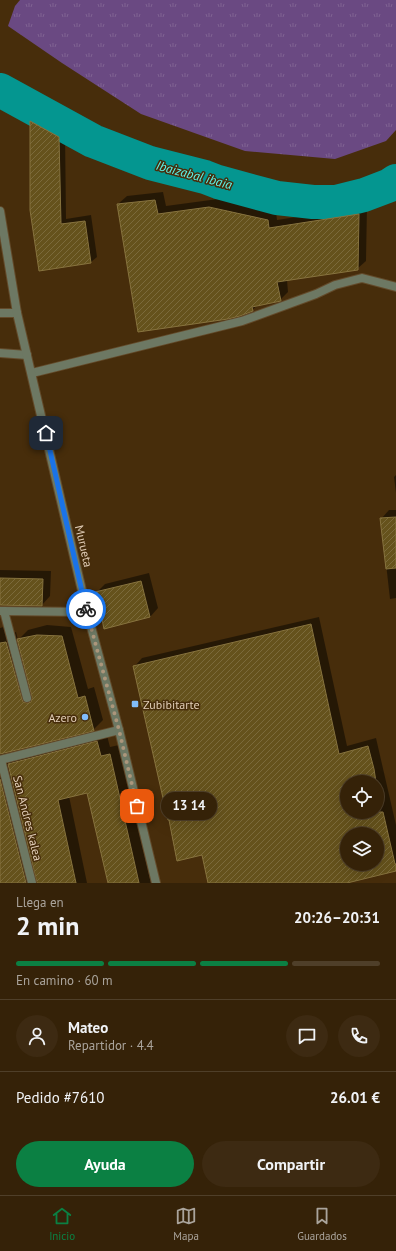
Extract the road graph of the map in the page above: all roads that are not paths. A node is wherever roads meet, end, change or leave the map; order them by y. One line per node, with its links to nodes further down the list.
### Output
1 (0, 211): 4 (street, Murueta)
2 (396, 287): 7 (street)
3 (0, 313): 4 (street)
4 (17, 313): 6 (street, Murueta)
5 (0, 353): 6 (street)
6 (27, 355): 7 (street, Murueta)
7 (32, 373): 9 (street, Murueta)
8 (2, 611): 9 (street); 10 (street)
9 (87, 612): 11 (street, Murueta)
10 (27, 698)
11 (119, 730): 12 (street); 14 (street, Murueta)
12 (1, 760): 13 (street, San Andres kalea)
13 (32, 883)
14 (156, 883)

